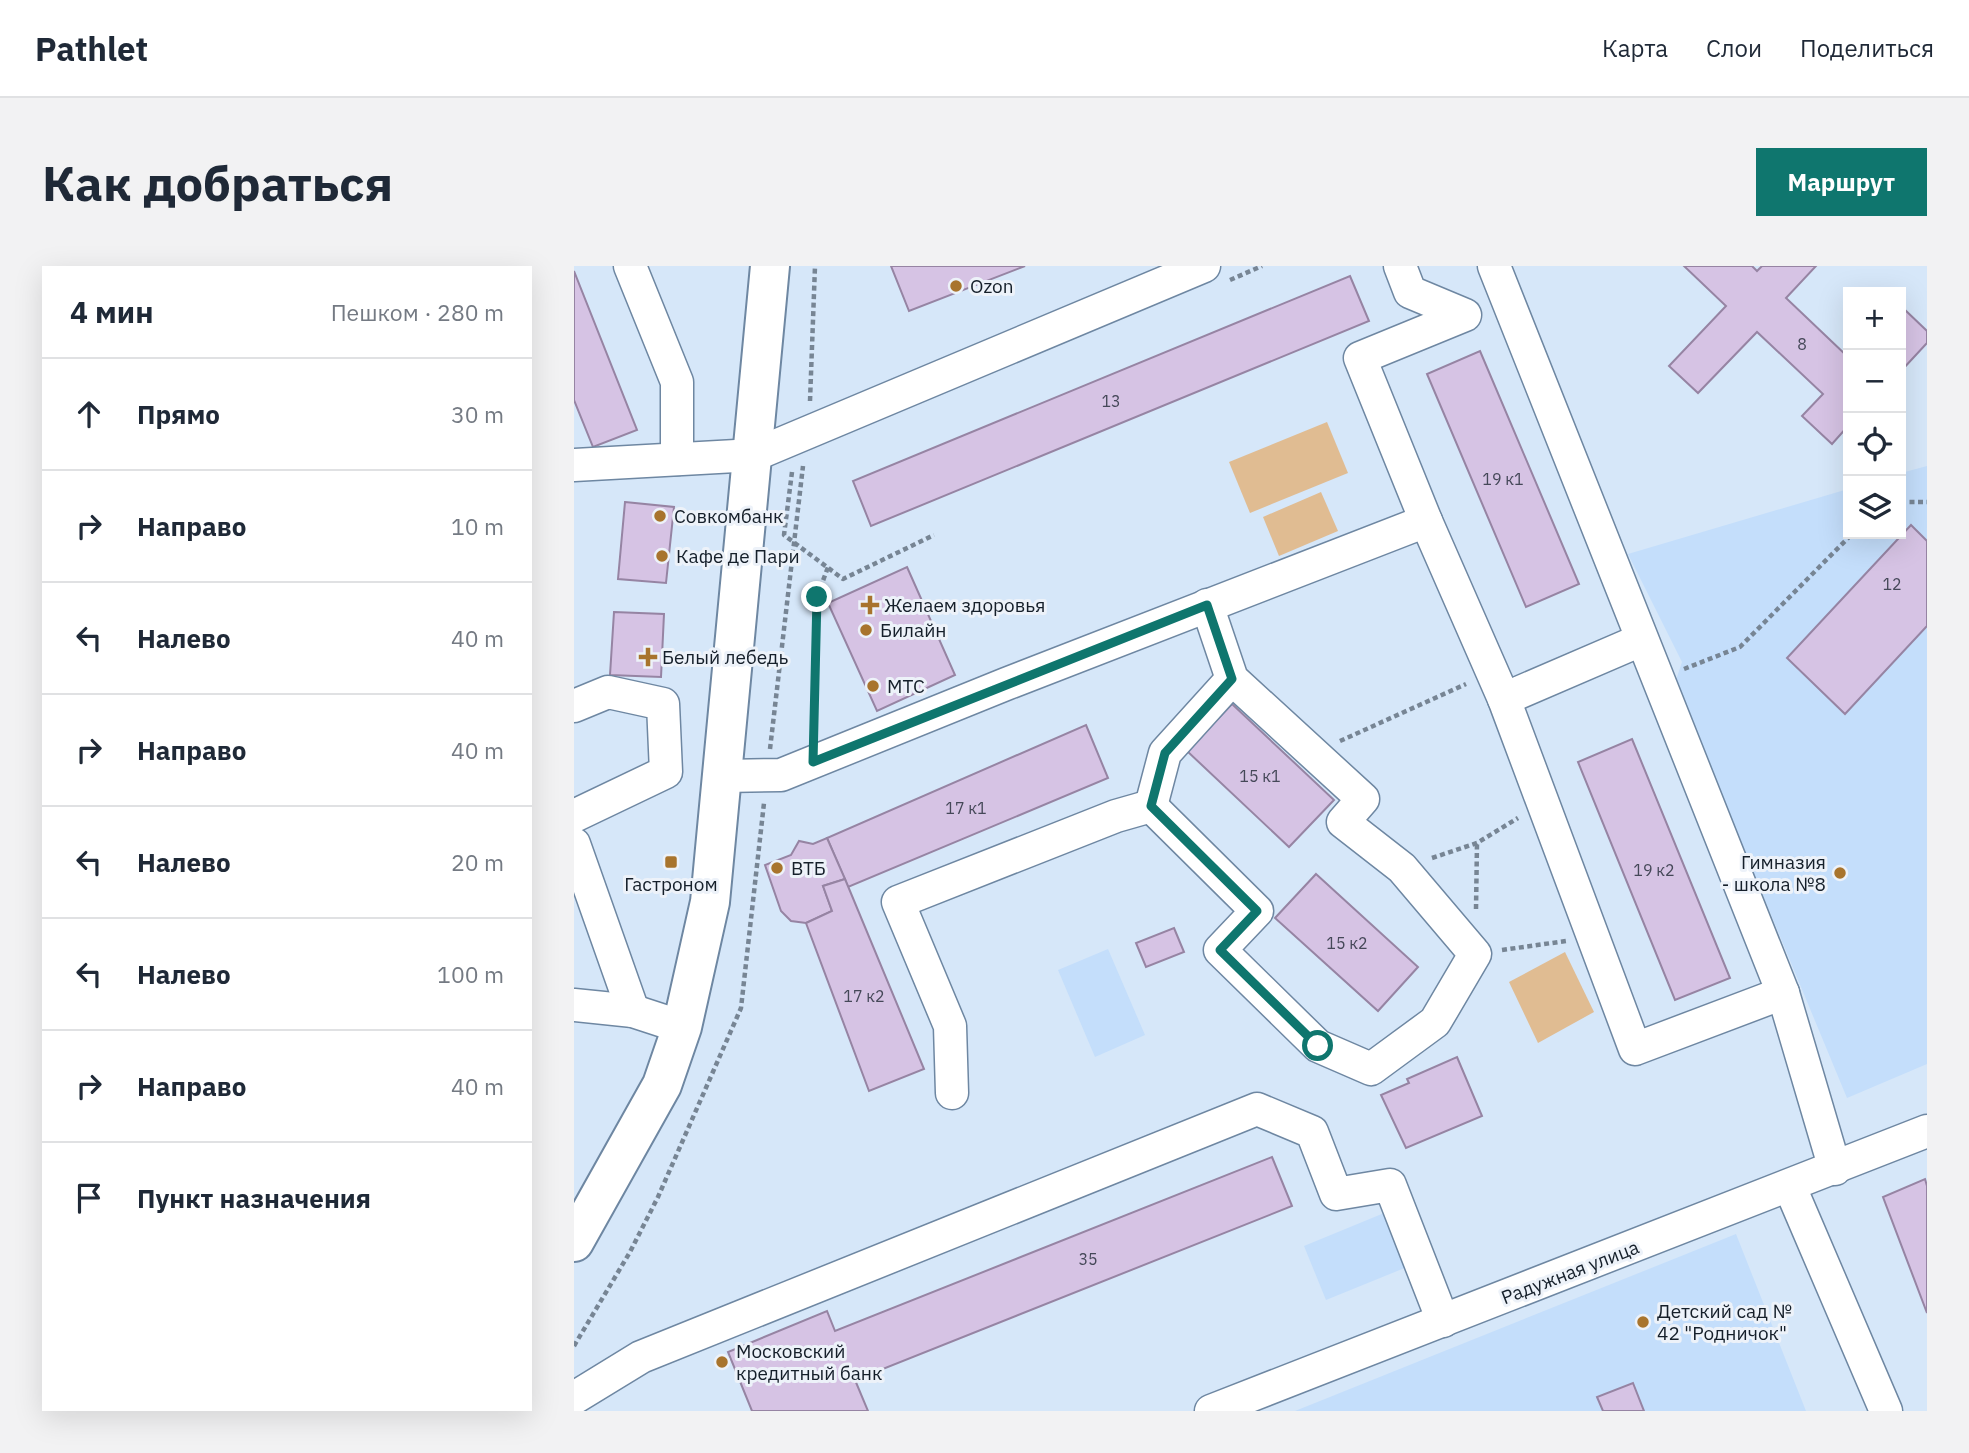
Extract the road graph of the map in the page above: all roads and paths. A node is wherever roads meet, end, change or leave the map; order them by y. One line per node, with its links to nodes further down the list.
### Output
1 (630, 266): 9 (street)
2 (770, 266): 8 (main road)
3 (1204, 266): 8 (street)
4 (1400, 266): 7 (street)
5 (1494, 266): 6 (street)
6 (1508, 297): 7 (street); 19 (street)
7 (1465, 315): 14 (street)
8 (754, 455): 9 (street); 26 (main road)
9 (677, 459): 10 (street)
10 (574, 465)
11 (792, 471): 17 (path)
12 (1906, 502): 13 (path)
13 (1927, 502)
14 (1426, 521): 18 (street); 22 (street)
15 (934, 535): 17 (path)
16 (1847, 539): 20 (path)
17 (828, 567): 25 (path)
18 (1218, 593): 21 (street); 25 (street)
19 (1641, 640): 20 (street); 22 (street)
20 (1658, 678): 35 (street)
21 (1232, 679): 24 (street); 28 (street)
22 (1498, 685): 24 (path); 27 (street)
23 (574, 706): 29 (street)
24 (1313, 753): 32 (street)
25 (813, 762): 26 (street)
26 (724, 776): 38 (main road)
27 (1543, 803): 30 (path); 33 (street)
28 (1151, 806): 34 (street); 39 (street)
29 (574, 816)
30 (1477, 843): 32 (path); 34 (path)
31 (574, 844): 37 (street)
32 (1402, 868): 34 (street)
33 (1593, 937): 34 (path); 35 (street)
34 (1475, 954)
35 (1783, 993): 41 (street)
36 (574, 1005): 37 (street)
37 (632, 1012): 38 (street)
38 (682, 1027): 43 (main road)
39 (952, 1093)
40 (1927, 1132): 41 (street, Радужная улица)
41 (1835, 1169): 42 (street, Радужная улица)
42 (1790, 1187): 44 (street, Радужная улица); 47 (street)
43 (574, 1242)
44 (1443, 1321): 45 (street); 46 (street, Радужная улица)
45 (574, 1398)
46 (1211, 1411)
47 (1886, 1411)

